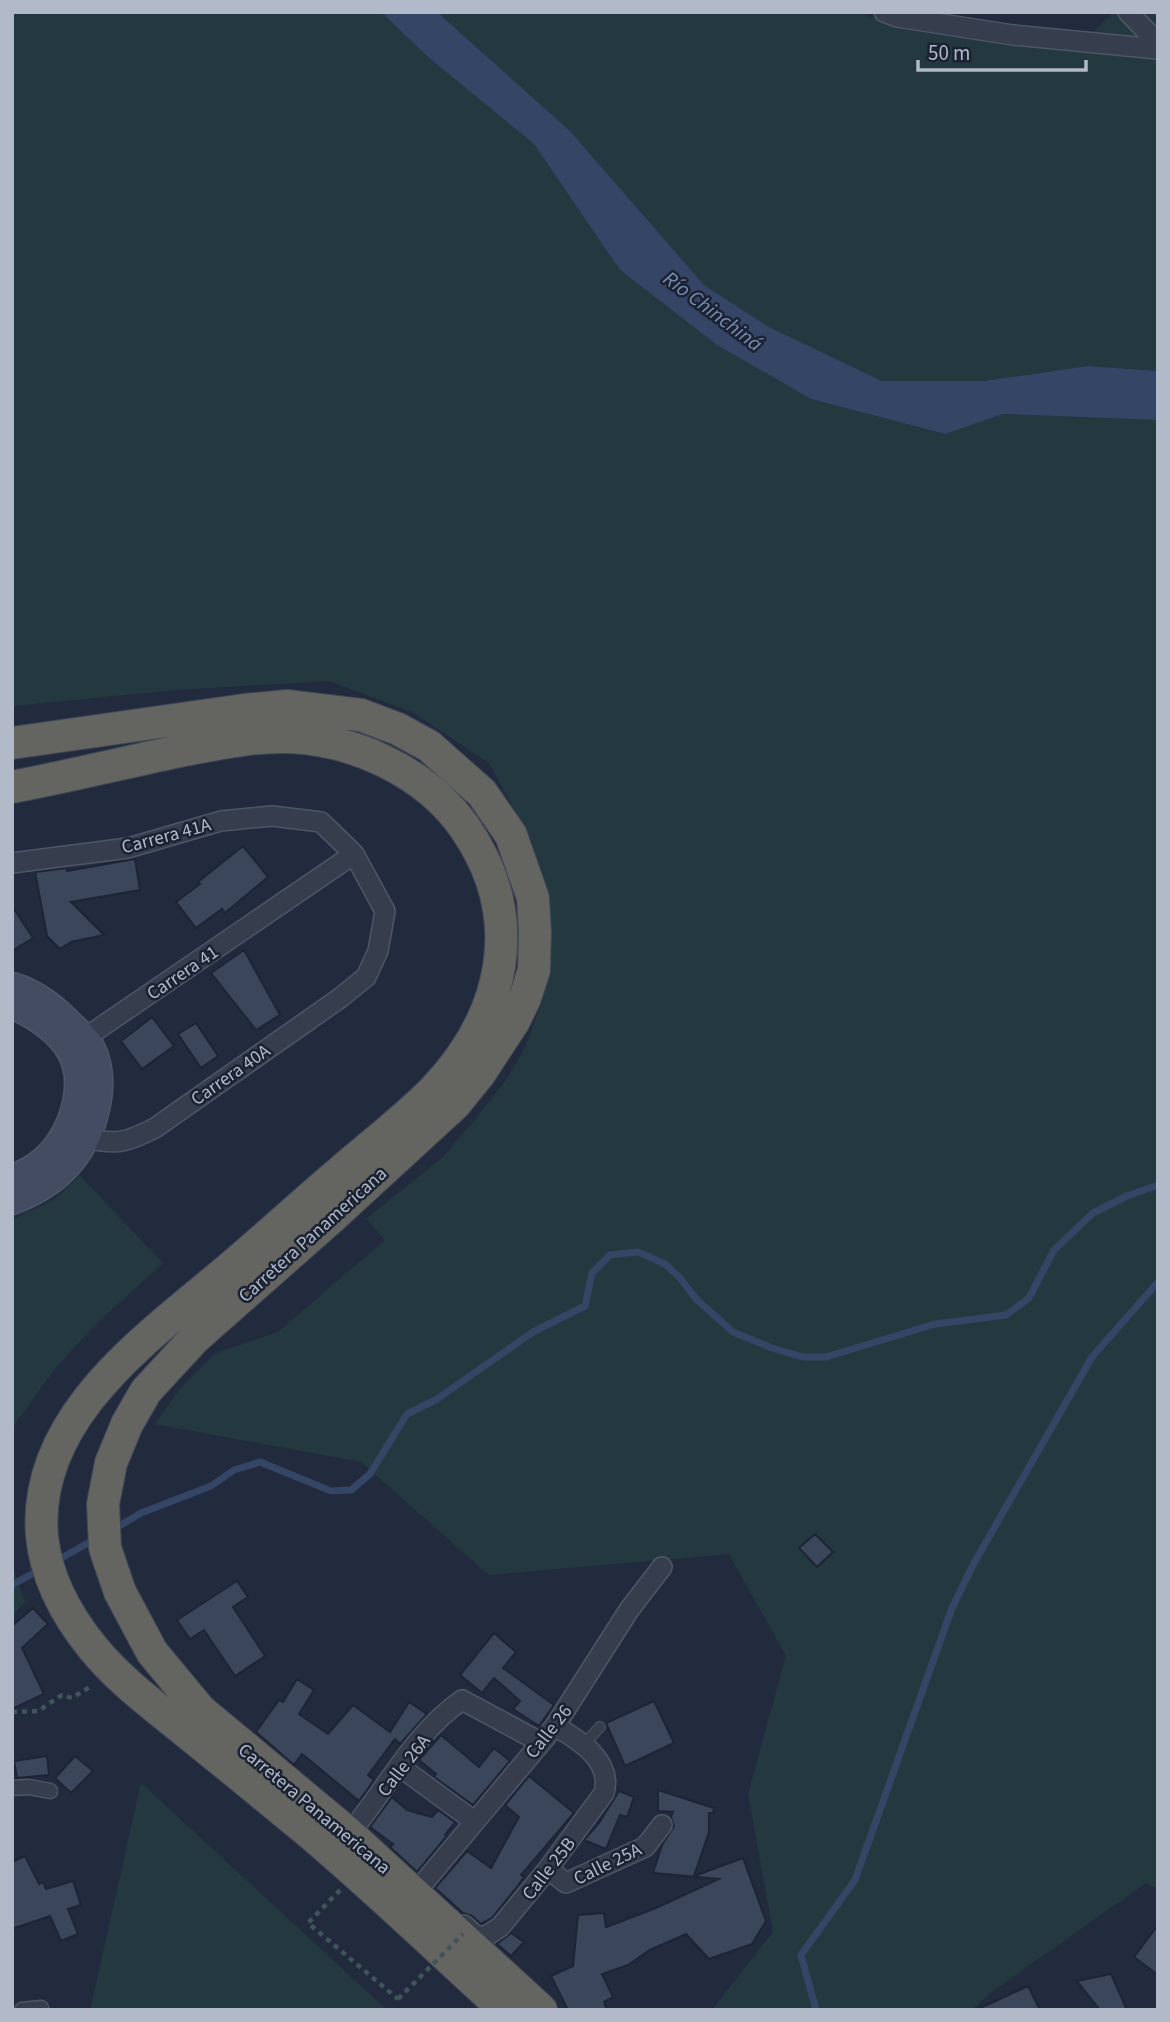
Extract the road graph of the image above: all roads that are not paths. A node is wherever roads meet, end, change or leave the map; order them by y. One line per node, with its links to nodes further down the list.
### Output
1 (884, 12): 4 (street)
2 (1128, 12): 3 (street)
3 (1158, 43)
4 (1158, 49)
5 (12, 744): 25 (highway, Carretera Panamericana)
6 (12, 787): 30 (highway, Carretera Panamericana)
7 (354, 854): 8 (street, Carrera 41A); 11 (street, Carrera 41); 12 (street, Carrera 40A)
8 (12, 863)
9 (12, 986): 11 (main road)
10 (12, 1005): 13 (main road)
11 (85, 1038): 12 (main road)
12 (85, 1138): 14 (main road)
13 (12, 1179)
14 (12, 1201)
15 (662, 1567): 16 (street, Calle 26)
16 (555, 1726): 18 (street, Calle 26); 19 (street)
17 (600, 1727): 19 (lane)
18 (540, 1742): 20 (street, Calle 26A); 23 (street, Calle 26)
19 (584, 1744): 26 (street, Calle 25B)
20 (399, 1766): 23 (street); 25 (street, Calle 26A)
21 (12, 1788): 22 (street)
22 (50, 1791)
23 (474, 1822): 27 (street, Calle 26)
24 (662, 1825): 26 (street, Calle 25A)
25 (353, 1829): 27 (street); 31 (highway, Carretera Panamericana)
26 (548, 1870): 27 (street, Calle 25B)
27 (421, 1886)
28 (41, 2008): 29 (street)
29 (22, 2010)
30 (505, 2010)
31 (541, 2010)

